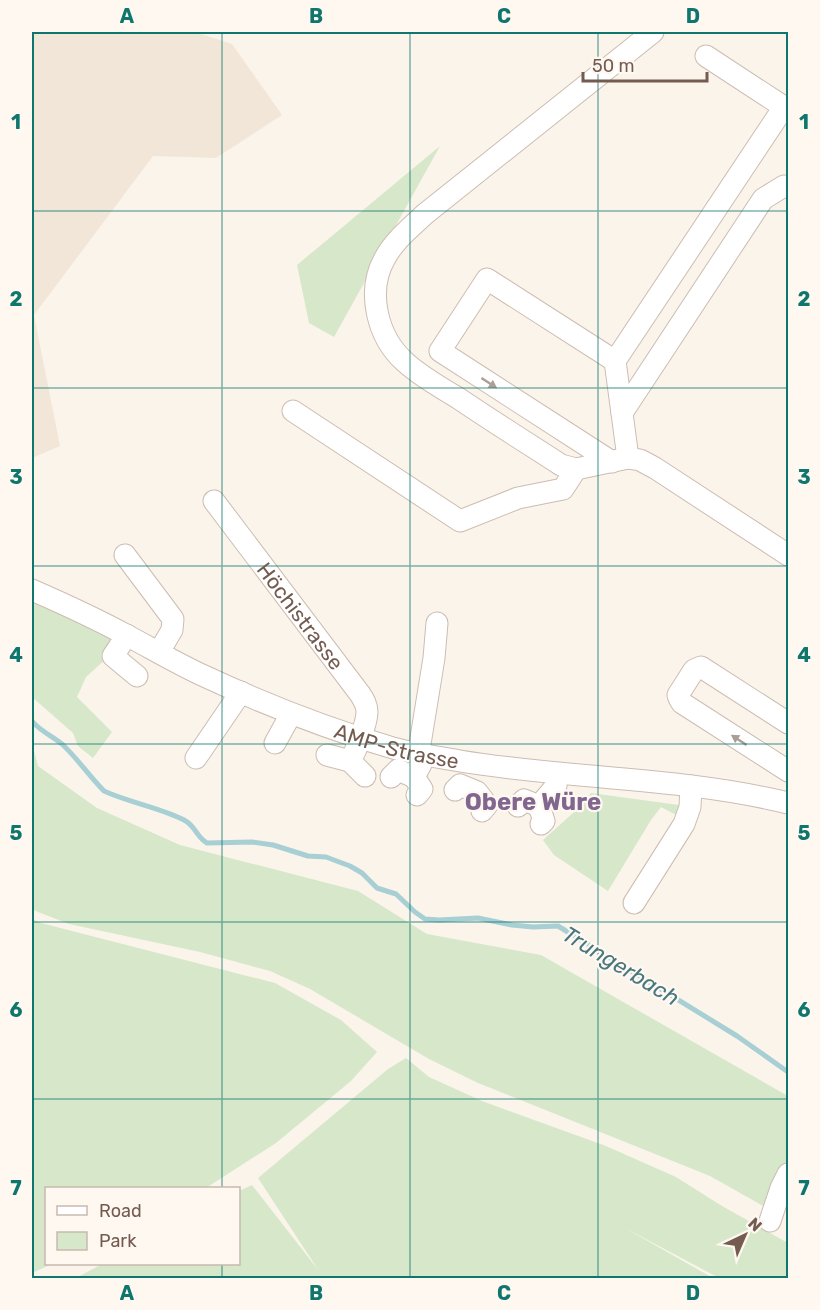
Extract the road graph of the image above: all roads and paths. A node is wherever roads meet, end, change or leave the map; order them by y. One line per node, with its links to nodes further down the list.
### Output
1 (653, 32): 9 (street)
2 (706, 56): 3 (street)
3 (786, 108): 5 (street)
4 (789, 187): 7 (street)
5 (615, 361): 7 (street); 8 (street, one-way to 8)
6 (293, 411): 9 (street)
7 (622, 413): 8 (street)
8 (620, 460): 9 (street); 12 (street)
9 (576, 469)
10 (214, 501): 21 (street, Höchistrasse)
11 (124, 555): 16 (street)
12 (789, 555)
13 (32, 590): 15 (street, AMP-Strasse)
14 (437, 622): 23 (street)
15 (126, 635): 16 (street, AMP-Strasse); 17 (street)
16 (159, 652): 18 (street, AMP-Strasse)
17 (137, 676)
18 (240, 692): 19 (street, AMP-Strasse); 25 (street)
19 (291, 714): 21 (street, AMP-Strasse); 22 (street)
20 (789, 723): 27 (street, one-way to 20)
21 (360, 737): 23 (street, AMP-Strasse); 24 (street, Höchistrasse)
22 (275, 743)
23 (420, 754): 26 (street, AMP-Strasse); 29 (street)
24 (327, 755)
25 (196, 758)
26 (493, 766): 28 (street, AMP-Strasse); 31 (street)
27 (789, 771)
28 (557, 774): 30 (street, AMP-Strasse); 33 (street)
29 (391, 777)
30 (691, 786): 32 (street, AMP-Strasse); 34 (street)
31 (455, 790)
32 (789, 803)
33 (532, 812)
34 (634, 903)
35 (789, 1174): 36 (street)
36 (770, 1221)

